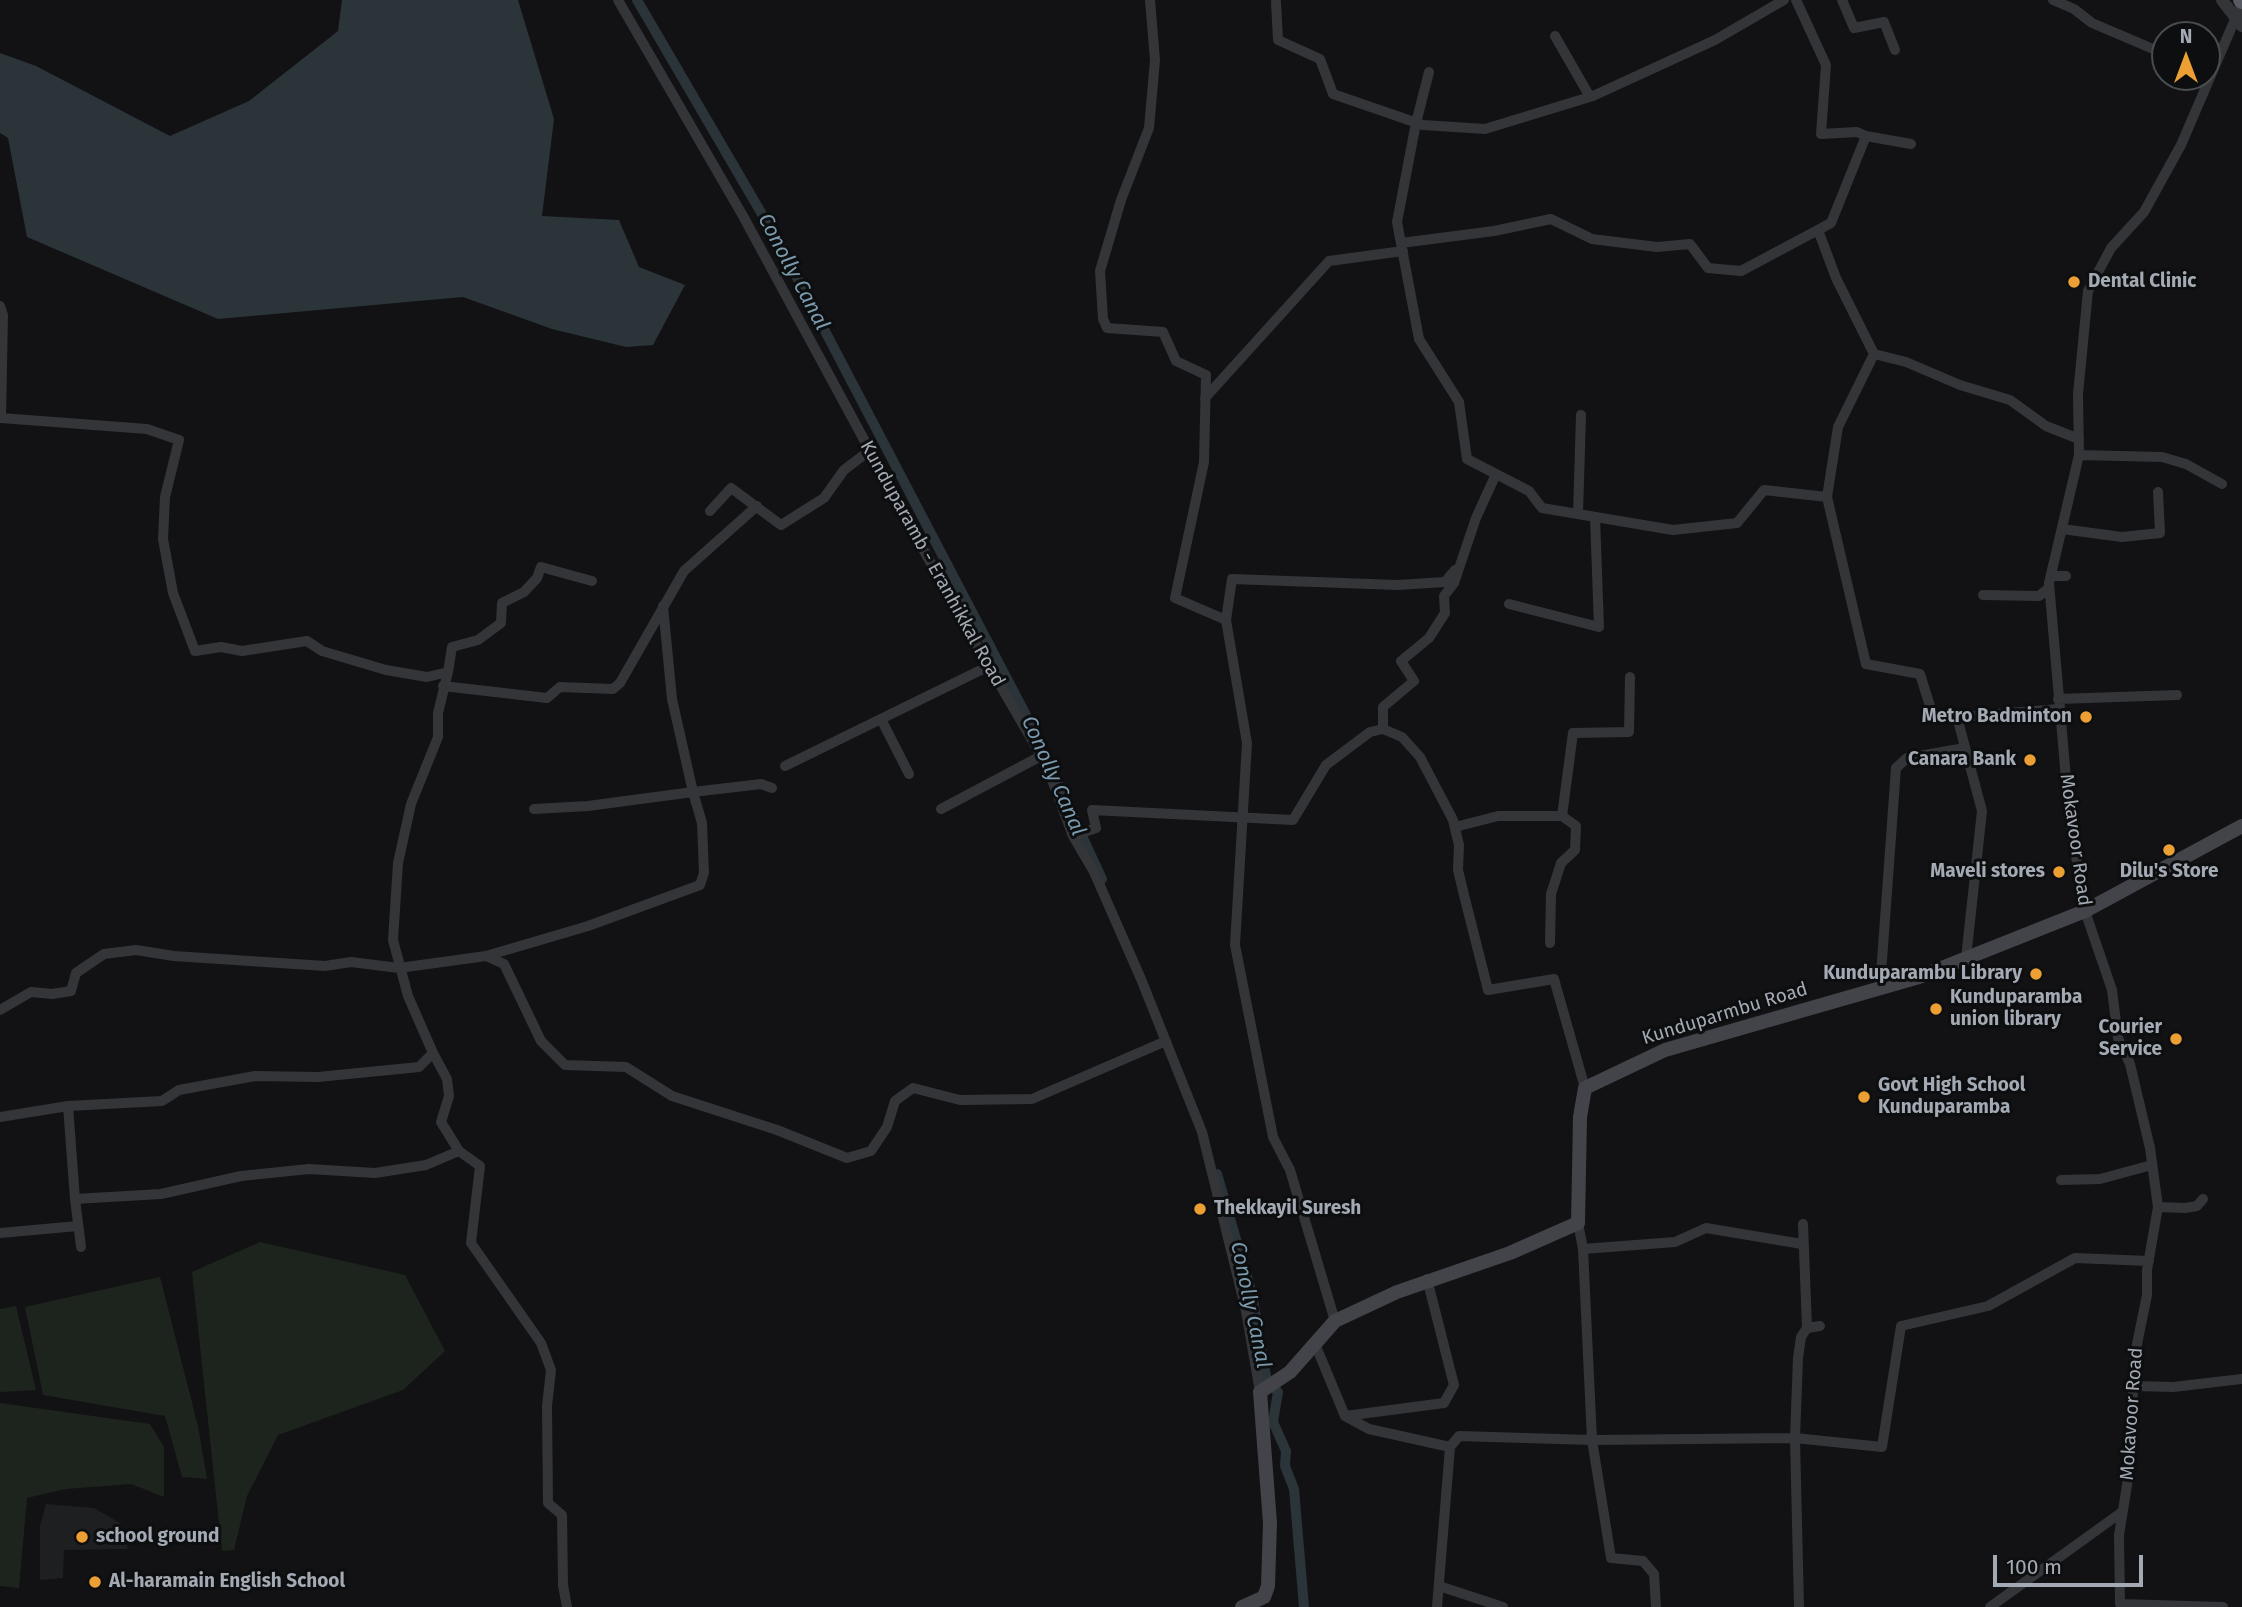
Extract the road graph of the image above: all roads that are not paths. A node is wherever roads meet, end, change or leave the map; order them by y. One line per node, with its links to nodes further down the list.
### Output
1 (618, 0): 28 (street, Kunduparamb - Eranhikkal Road)
2 (1150, 0): 25 (street)
3 (1784, 0): 17 (street)
4 (1796, 0): 19 (street)
5 (1842, 0): 13 (street)
6 (2053, 0): 12 (street)
7 (2222, 0): 10 (street)
8 (2242, 1): 10 (street, Mokavoor Road)
9 (1276, 2): 18 (street)
10 (2239, 22): 14 (street, Mokavoor Road)
11 (1555, 36): 17 (street)
12 (2151, 48)
13 (1895, 51)
14 (2221, 53)
15 (1429, 72): 18 (street)
16 (2202, 91): 27 (street, Mokavoor Road)
17 (1590, 97): 18 (street)
18 (1416, 123): 22 (street)
19 (1866, 136): 20 (street); 21 (street)
20 (1911, 144)
21 (1818, 230): 22 (street); 24 (street)
22 (1402, 247): 25 (street); 30 (street)
23 (0, 306): 49 (street)
24 (1874, 354): 27 (street); 33 (street)
25 (1205, 398): 47 (street)
26 (1581, 415): 36 (street)
27 (2079, 439): 29 (street, Mokavoor Road)
28 (869, 451): 34 (street); 48 (street, Kunduparamb - Eranhikkal Road)
29 (2079, 454): 31 (street); 38 (street, Mokavoor Road)
30 (1496, 474): 36 (street); 39 (street)
31 (2222, 484)
32 (2158, 492): 38 (street)
33 (1827, 497): 37 (street); 54 (street)
34 (757, 506): 35 (street); 46 (street)
35 (710, 511)
36 (1578, 514): 37 (street)
37 (1595, 517): 45 (street)
38 (2062, 529): 40 (street, Mokavoor Road)
39 (1458, 567): 47 (street); 56 (street)
40 (2051, 576): 41 (street); 43 (street, Mokavoor Road)
41 (2066, 576)
42 (592, 581): 49 (street)
43 (2049, 588): 44 (street); 53 (street, Mokavoor Road)
44 (1983, 595)
45 (1509, 604)
46 (663, 605): 51 (street); 62 (street)
47 (1226, 620): 65 (street)
48 (989, 666): 55 (street); 58 (street, Kunduparamb - Eranhikkal Road)
49 (448, 672): 51 (street)
50 (1630, 677): 66 (street)
51 (443, 686): 74 (street)
52 (2177, 695): 53 (street)
53 (2058, 704): 54 (street); 70 (street, Mokavoor Road)
54 (1957, 718): 57 (street)
55 (881, 719): 59 (street); 60 (street)
56 (1382, 729): 65 (street); 68 (street)
57 (1965, 748): 73 (street); 75 (street)
58 (1041, 756): 64 (street); 69 (street, Kunduparamb - Eranhikkal Road)
59 (785, 766)
60 (909, 774)
61 (772, 789): 62 (street)
62 (693, 792): 63 (street); 72 (street)
63 (534, 809)
64 (941, 809)
65 (1245, 815): 69 (street); 97 (street)
66 (1562, 816): 68 (street); 71 (street)
67 (2242, 826): 70 (main road, Kunduparmbu Road)
68 (1455, 827): 79 (street)
69 (1074, 835): 77 (street, Kunduparamb - Eranhikkal Road)
70 (2085, 911): 73 (main road, Kunduparmbu Road); 83 (street, Mokavoor Road)
71 (1550, 943)
72 (486, 956): 74 (street); 77 (street)
73 (1966, 958): 75 (main road, Kunduparmbu Road)
74 (399, 968): 76 (street); 78 (street)
75 (1880, 988): 79 (main road, Kunduparmbu Road)
76 (0, 1010)
77 (1166, 1041): 103 (street, Kunduparamb - Eranhikkal Road)
78 (433, 1054): 80 (street); 82 (street)
79 (1585, 1088): 88 (main road)
80 (68, 1106): 81 (street); 85 (street)
81 (0, 1118)
82 (459, 1151): 85 (street); 112 (street)
83 (2152, 1164): 84 (street); 87 (street, Mokavoor Road)
84 (2061, 1180)
85 (75, 1199): 90 (street)
86 (2203, 1199): 87 (street)
87 (2158, 1207): 95 (street, Mokavoor Road)
88 (1578, 1223): 94 (street); 96 (main road)
89 (1803, 1224): 92 (street)
90 (78, 1226): 91 (street); 93 (street)
91 (0, 1233)
92 (1802, 1244): 94 (street); 99 (street)
93 (81, 1247)
94 (1583, 1249): 106 (street)
95 (2149, 1261): 102 (street, Mokavoor Road); 105 (street)
96 (1427, 1279): 97 (main road); 104 (street)
97 (1335, 1321): 100 (main road)
98 (1820, 1326): 99 (street)
99 (1807, 1328): 105 (street)
100 (1315, 1344): 103 (main road); 104 (street)
101 (2242, 1379): 102 (street)
102 (2134, 1386): 108 (street, Mokavoor Road)
103 (1269, 1387): 109 (main road)
104 (1345, 1416): 107 (street)
105 (1795, 1438): 106 (street); 118 (street)
106 (1592, 1440): 107 (street); 117 (street)
107 (1450, 1447): 110 (street)
108 (2122, 1512): 111 (street, Mokavoor Road); 119 (street)
109 (1268, 1586): 113 (main road); 114 (main road)
110 (1439, 1586): 115 (street); 116 (street)
111 (2120, 1606): 120 (street, Mokavoor Road)
112 (567, 1607)
113 (1242, 1607)
114 (1272, 1607)
115 (1437, 1607)
116 (1503, 1607)
117 (1656, 1607)
118 (1799, 1607)
119 (1990, 1607)
120 (2223, 1607)

